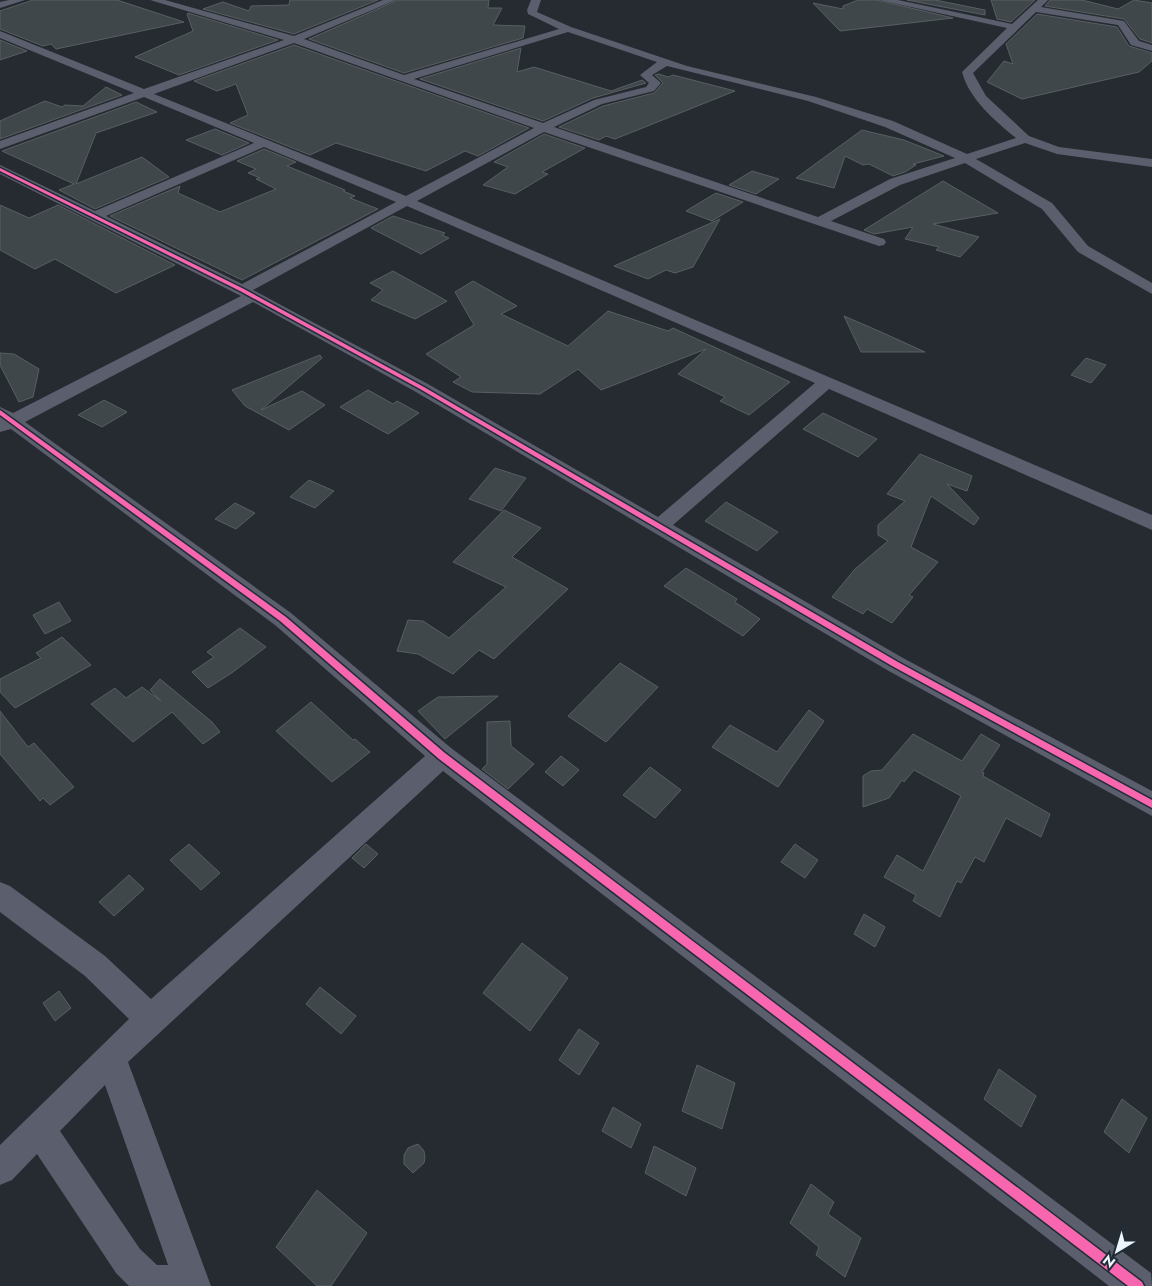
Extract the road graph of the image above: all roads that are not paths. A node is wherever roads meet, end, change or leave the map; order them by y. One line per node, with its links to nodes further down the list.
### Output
1 (20, 0): 7 (street)
2 (155, 0): 11 (street)
3 (391, 0): 11 (street)
4 (536, 0): 9 (street)
5 (884, 0): 8 (street)
6 (1039, 4): 8 (street); 12 (street)
7 (0, 5)
8 (1015, 27): 17 (street)
9 (568, 29): 13 (street); 14 (street)
10 (0, 34): 15 (street)
11 (296, 39): 14 (street); 15 (street)
12 (1152, 48)
13 (665, 62): 16 (street); 20 (street)
14 (402, 79): 16 (street)
15 (146, 93): 18 (street); 19 (street)
16 (544, 127): 23 (street); 25 (street)
17 (1025, 139): 20 (street); 21 (street)
18 (266, 142): 23 (street); 24 (street)
19 (0, 145)
20 (965, 158): 25 (street); 27 (street)
21 (1152, 162)
22 (0, 170): 24 (street)
23 (408, 202): 28 (street); 29 (street)
24 (93, 217): 28 (street)
25 (818, 222): 26 (street)
26 (879, 242)
27 (1152, 290)
28 (247, 293): 30 (street); 32 (street)
29 (828, 381): 31 (street); 32 (street)
30 (4, 420): 33 (street)
31 (1152, 524)
32 (660, 526): 34 (street)
33 (442, 756): 36 (street); 41 (street)
34 (1152, 804)
35 (0, 895): 36 (street)
36 (151, 1018): 37 (street)
37 (111, 1057): 38 (street); 40 (street)
38 (39, 1129): 39 (street); 40 (street)
39 (0, 1168)
40 (192, 1285)
41 (1138, 1286)

